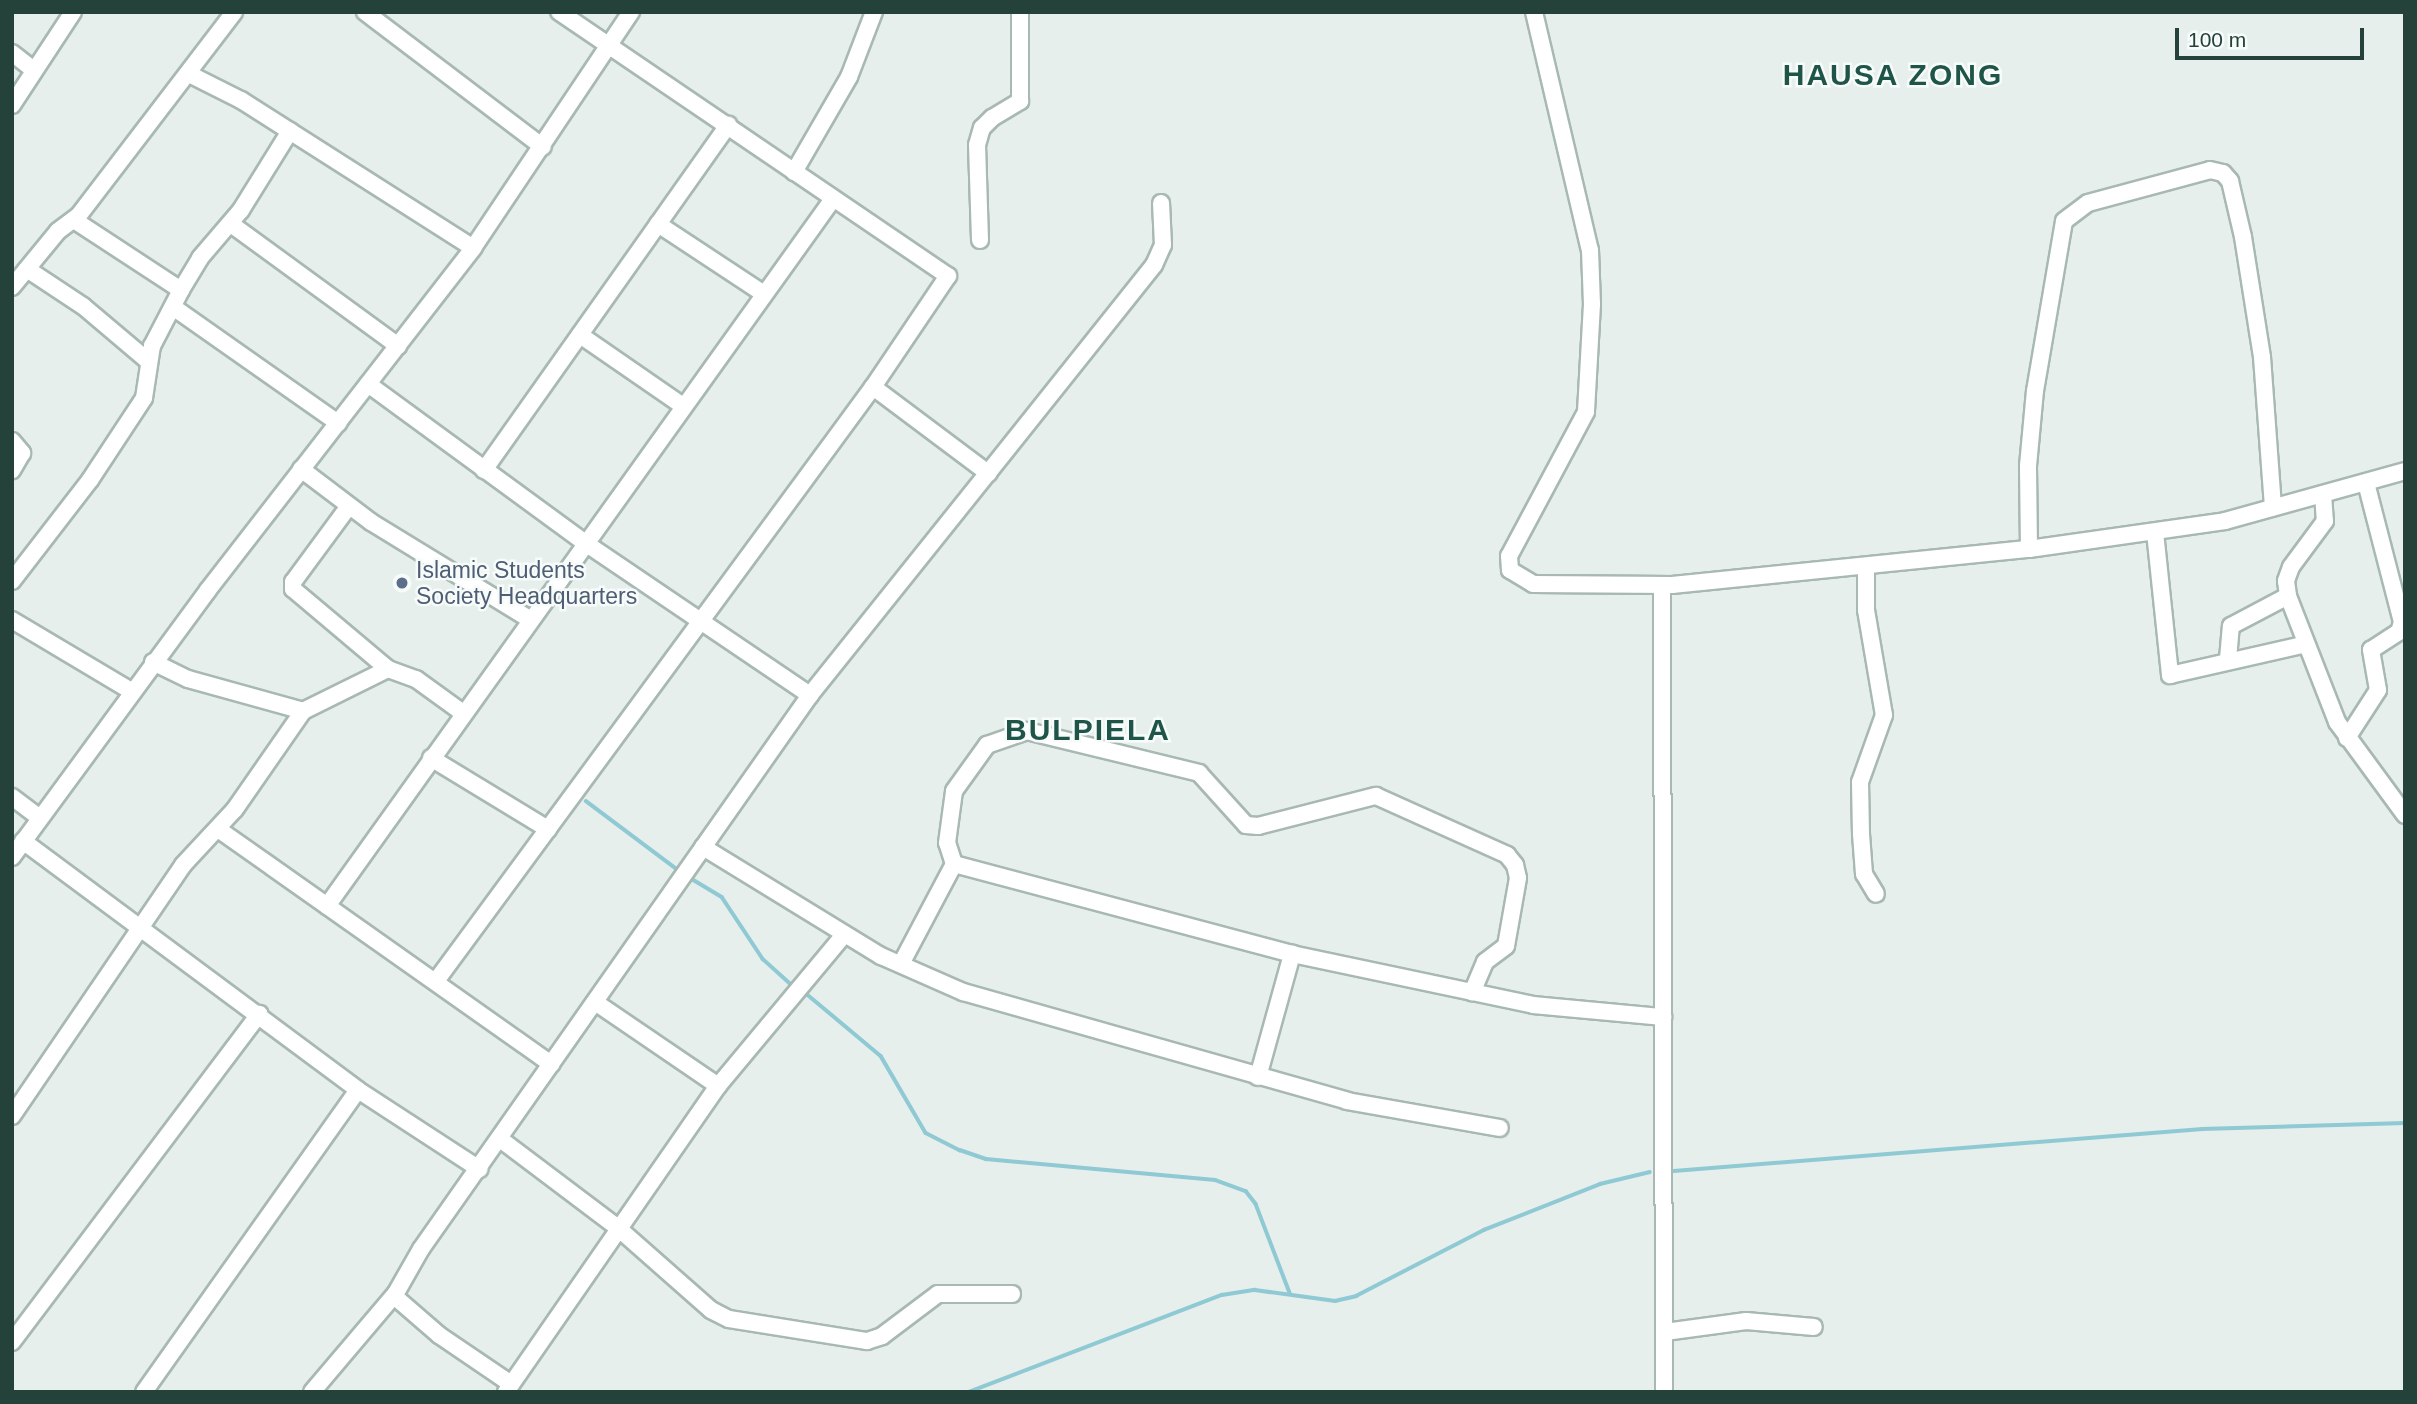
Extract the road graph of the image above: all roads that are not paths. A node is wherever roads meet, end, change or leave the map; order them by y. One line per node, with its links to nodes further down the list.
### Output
1 (73, 12): 11 (street)
2 (234, 12): 12 (street)
3 (365, 12): 16 (street)
4 (559, 12): 9 (street)
5 (631, 12): 9 (street)
6 (874, 12): 17 (street)
7 (1020, 12): 23 (street)
8 (1534, 12): 52 (street)
9 (610, 46): 14 (street); 16 (street)
10 (12, 53): 11 (street)
11 (34, 70): 13 (street)
12 (189, 74): 15 (street); 20 (street)
13 (12, 105)
14 (728, 125): 17 (street); 22 (street)
15 (290, 131): 21 (street); 24 (street)
16 (543, 147): 24 (street)
17 (794, 172): 18 (street)
18 (832, 200): 28 (street); 34 (street)
19 (1161, 203): 42 (street)
20 (74, 220): 25 (street); 27 (street)
21 (231, 224): 27 (street); 31 (street)
22 (659, 224): 28 (street); 30 (street)
23 (980, 240)
24 (472, 248): 31 (street)
25 (27, 269): 26 (street); 32 (street)
26 (12, 286)
27 (181, 290): 29 (street)
28 (764, 294): 35 (street)
29 (173, 306): 32 (street); 36 (street)
30 (580, 335): 35 (street); 40 (street)
31 (398, 346): 33 (street)
32 (149, 361): 51 (street)
33 (368, 384): 36 (street); 40 (street)
34 (873, 387): 42 (street); 55 (street)
35 (683, 406): 48 (street)
36 (338, 423): 38 (street)
37 (12, 442): 39 (street)
38 (301, 469): 45 (street); 59 (street)
39 (12, 470)
40 (484, 470): 48 (street)
41 (2405, 471): 43 (street)
42 (988, 473): 62 (street)
43 (2366, 483): 44 (street); 65 (street)
44 (2323, 495): 46 (street); 53 (street)
45 (349, 506): 54 (street); 60 (street)
46 (2273, 508): 47 (street); 49 (street)
47 (2155, 532): 49 (street); 58 (street)
48 (584, 542): 54 (street); 55 (street)
49 (2029, 549): 50 (street)
50 (1866, 566): 52 (street); 76 (street)
51 (12, 580)
52 (1662, 585): 86 (street)
53 (2288, 596): 57 (street); 58 (street)
54 (529, 619): 64 (street)
55 (702, 619): 62 (street); 71 (street)
56 (12, 620): 61 (street)
57 (2306, 644): 58 (street); 65 (street)
58 (2228, 659)
59 (153, 663): 61 (street); 63 (street)
60 (388, 669): 63 (street); 64 (street)
61 (131, 691): 69 (street)
62 (810, 695): 73 (street)
63 (303, 710): 70 (street)
64 (463, 713): 66 (street)
65 (2347, 738): 68 (street)
66 (431, 758): 71 (street); 77 (street)
67 (12, 797): 69 (street)
68 (2405, 815)
69 (40, 818): 72 (street)
70 (218, 829): 77 (street); 78 (street)
71 (548, 830): 82 (street)
72 (23, 841): 74 (street); 78 (street)
73 (703, 847): 79 (street); 84 (street)
74 (12, 856)
75 (954, 864): 80 (street); 81 (street); 83 (street)
76 (1876, 894)
77 (327, 906): 82 (street)
78 (142, 928): 85 (street); 91 (street)
79 (844, 935): 81 (street); 89 (street)
80 (1292, 954): 83 (street); 88 (street)
81 (901, 964): 88 (street)
82 (436, 981): 87 (street)
83 (1472, 992): 86 (street)
84 (595, 1002): 87 (street); 89 (street)
85 (259, 1014): 90 (street); 100 (street)
86 (1663, 1017): 99 (street)
87 (551, 1064): 93 (street)
88 (1258, 1077): 92 (street)
89 (718, 1086): 95 (street)
90 (358, 1090): 94 (street); 102 (street)
91 (12, 1116)
92 (1500, 1128)
93 (500, 1139): 94 (street); 95 (street)
94 (479, 1169): 97 (street)
95 (618, 1228): 96 (street); 101 (street)
96 (1012, 1294)
97 (394, 1296): 101 (street); 103 (street)
98 (1814, 1327): 99 (street)
99 (1665, 1332): 104 (street)
100 (12, 1342)
101 (509, 1388)
102 (144, 1392)
103 (312, 1392)
104 (1664, 1392)

